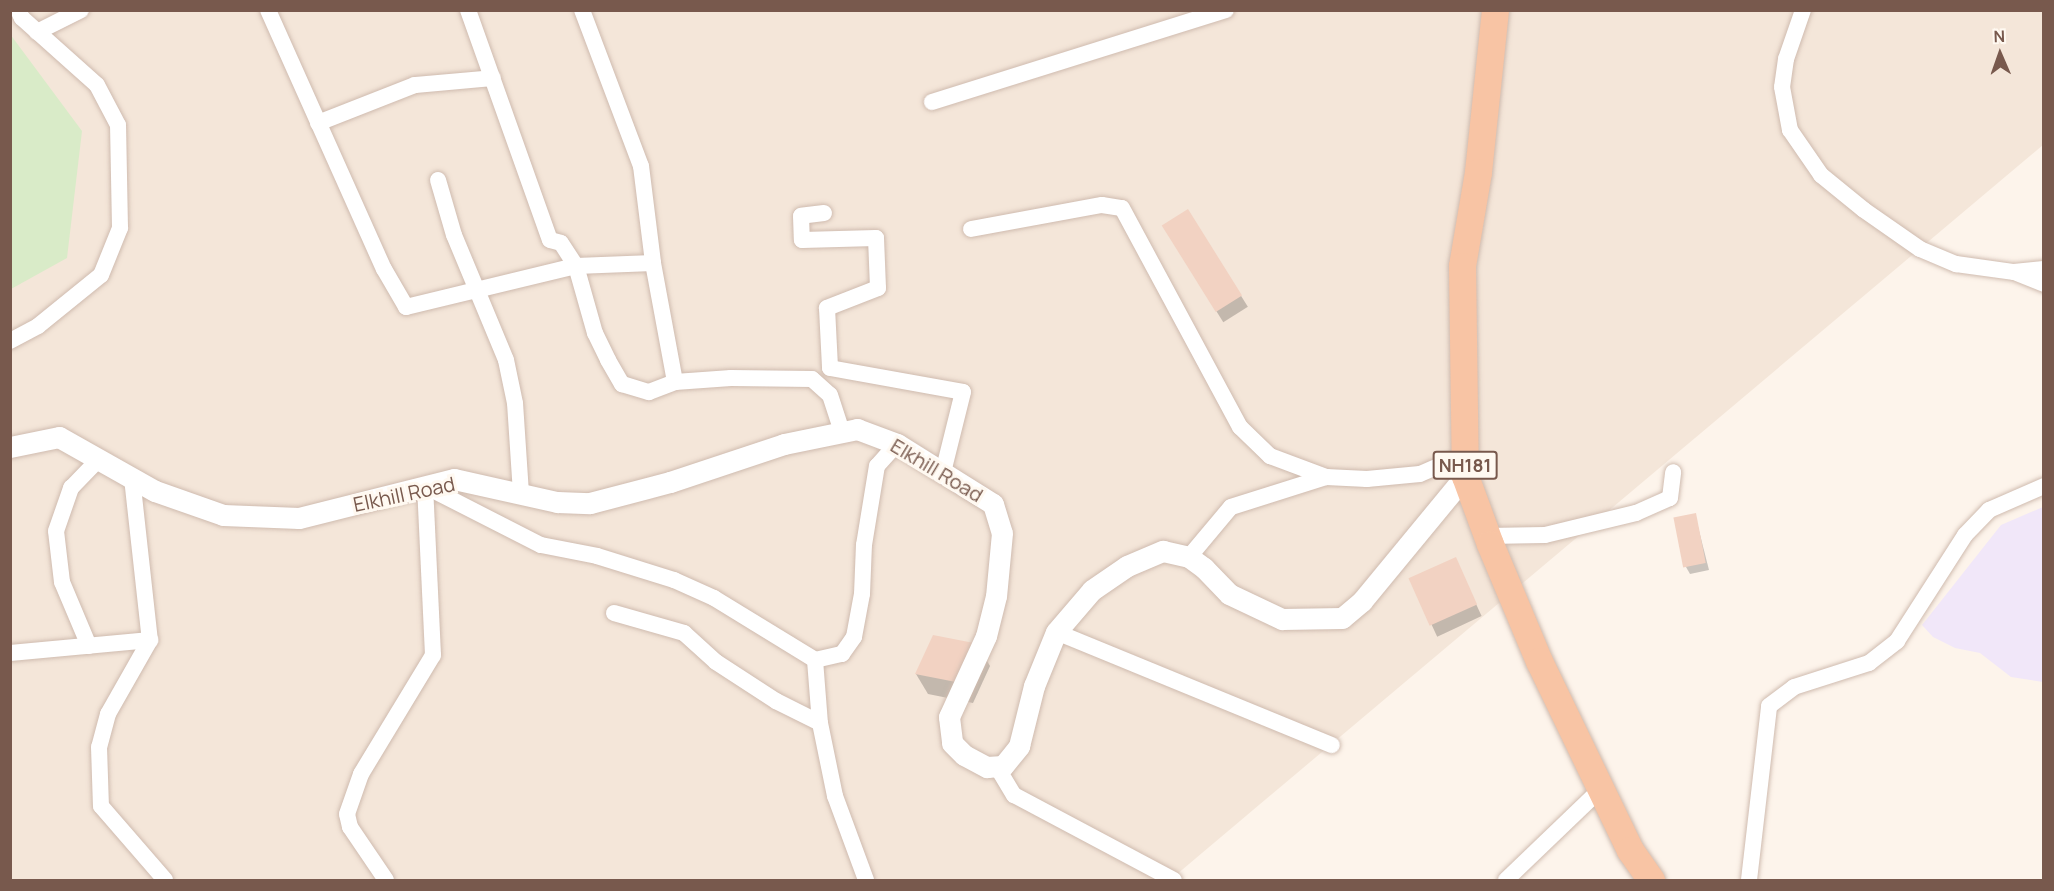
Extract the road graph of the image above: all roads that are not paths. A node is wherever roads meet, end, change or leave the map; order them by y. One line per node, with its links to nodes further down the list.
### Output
1 (18, 10): 9 (street)
2 (81, 10): 9 (street)
3 (268, 10): 12 (street)
4 (468, 10): 10 (street)
5 (582, 10): 16 (street)
6 (1226, 10): 11 (street)
7 (1495, 10): 28 (highway, NH181)
8 (1803, 10): 19 (street)
9 (37, 32): 22 (street)
10 (493, 78): 12 (street); 17 (street)
11 (932, 102)
12 (318, 123): 21 (street)
13 (438, 180): 21 (street)
14 (824, 213): 29 (street)
15 (971, 229): 31 (street)
16 (653, 263): 17 (street); 23 (street)
17 (576, 266): 21 (street); 23 (street)
18 (2043, 269): 19 (street)
19 (2014, 272): 20 (street)
20 (2043, 284)
21 (477, 289): 35 (street)
22 (10, 341)
23 (675, 382): 24 (street)
24 (842, 432): 25 (street, Elkhill Road); 35 (street, Elkhill Road)
25 (897, 444): 29 (street, Elkhill Road); 43 (street)
26 (10, 447): 27 (street, Elkhill Road)
27 (98, 460): 32 (street, Elkhill Road); 41 (street)
28 (1465, 466): 31 (street); 36 (highway, NH181); 37 (street)
29 (943, 472): 46 (street, Elkhill Road)
30 (1673, 472): 36 (street)
31 (1326, 477): 37 (street)
32 (132, 478): 33 (street, Elkhill Road); 40 (street)
33 (424, 486): 35 (street, Elkhill Road); 43 (street); 49 (street)
34 (2043, 486): 54 (street)
35 (521, 493)
36 (1487, 536): 47 (highway, NH181)
37 (1189, 557): 39 (street)
38 (614, 613): 44 (street)
39 (1056, 632): 45 (street); 46 (street)
40 (150, 640): 41 (street); 48 (street)
41 (89, 646): 42 (street)
42 (10, 653)
43 (815, 660): 44 (street)
44 (820, 723): 50 (street)
45 (1332, 745)
46 (996, 766): 51 (street)
47 (1601, 789): 52 (street); 53 (highway, NH181)
48 (165, 880)
49 (386, 880)
50 (866, 880)
51 (1174, 880)
52 (1506, 880)
53 (1651, 880)
54 (1749, 880)

